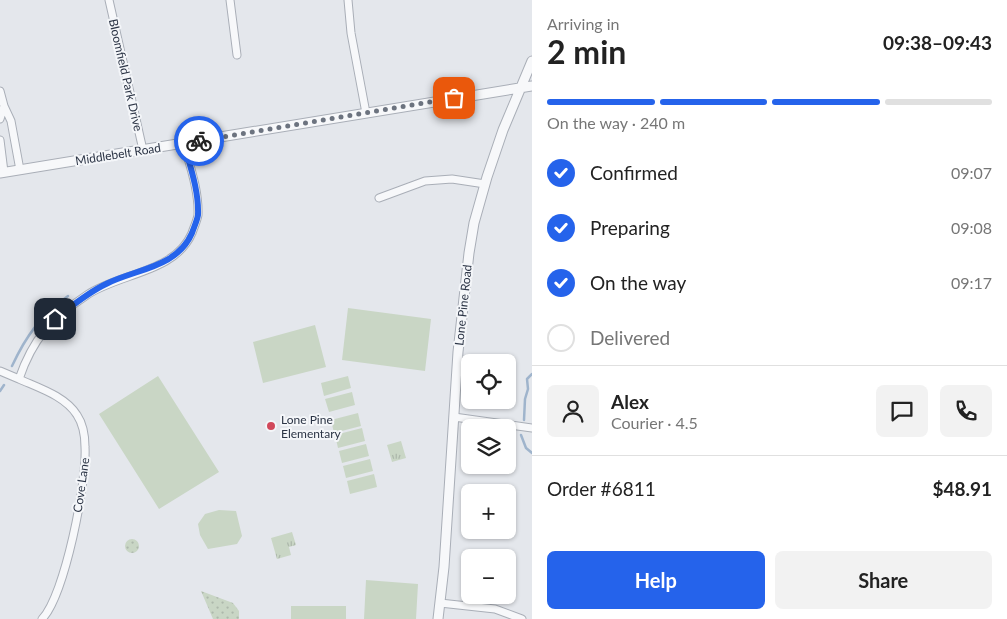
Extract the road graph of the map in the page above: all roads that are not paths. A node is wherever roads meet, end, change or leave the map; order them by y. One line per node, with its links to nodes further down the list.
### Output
1 (109, 0): 14 (street, Bloomfield Park Drive)
2 (230, 0): 4 (street)
3 (348, 0): 10 (street)
4 (237, 55)
5 (532, 61): 7 (street, Lone Pine Road)
6 (532, 86): 7 (street, Middlebelt Road)
7 (522, 87): 10 (street, Middlebelt Road); 17 (street, Lone Pine Road)
8 (0, 91): 9 (street)
9 (4, 106): 11 (street); 15 (street)
10 (366, 113): 13 (street, Middlebelt Road)
11 (0, 119)
12 (0, 140): 16 (street)
13 (184, 144): 14 (street, Middlebelt Road); 20 (street)
14 (143, 150): 15 (street, Middlebelt Road)
15 (20, 170): 16 (street, Middlebelt Road)
16 (2, 172)
17 (485, 184): 18 (street); 21 (street, Lone Pine Road)
18 (380, 198)
19 (0, 371): 20 (street, Cove Lane)
20 (20, 379): 24 (street, Cove Lane)
21 (454, 418): 22 (street); 23 (street, Lone Pine Road)
22 (532, 428)
23 (440, 603): 25 (street, Lone Pine Road); 26 (street)
24 (42, 619)
25 (438, 619)
26 (522, 619)

